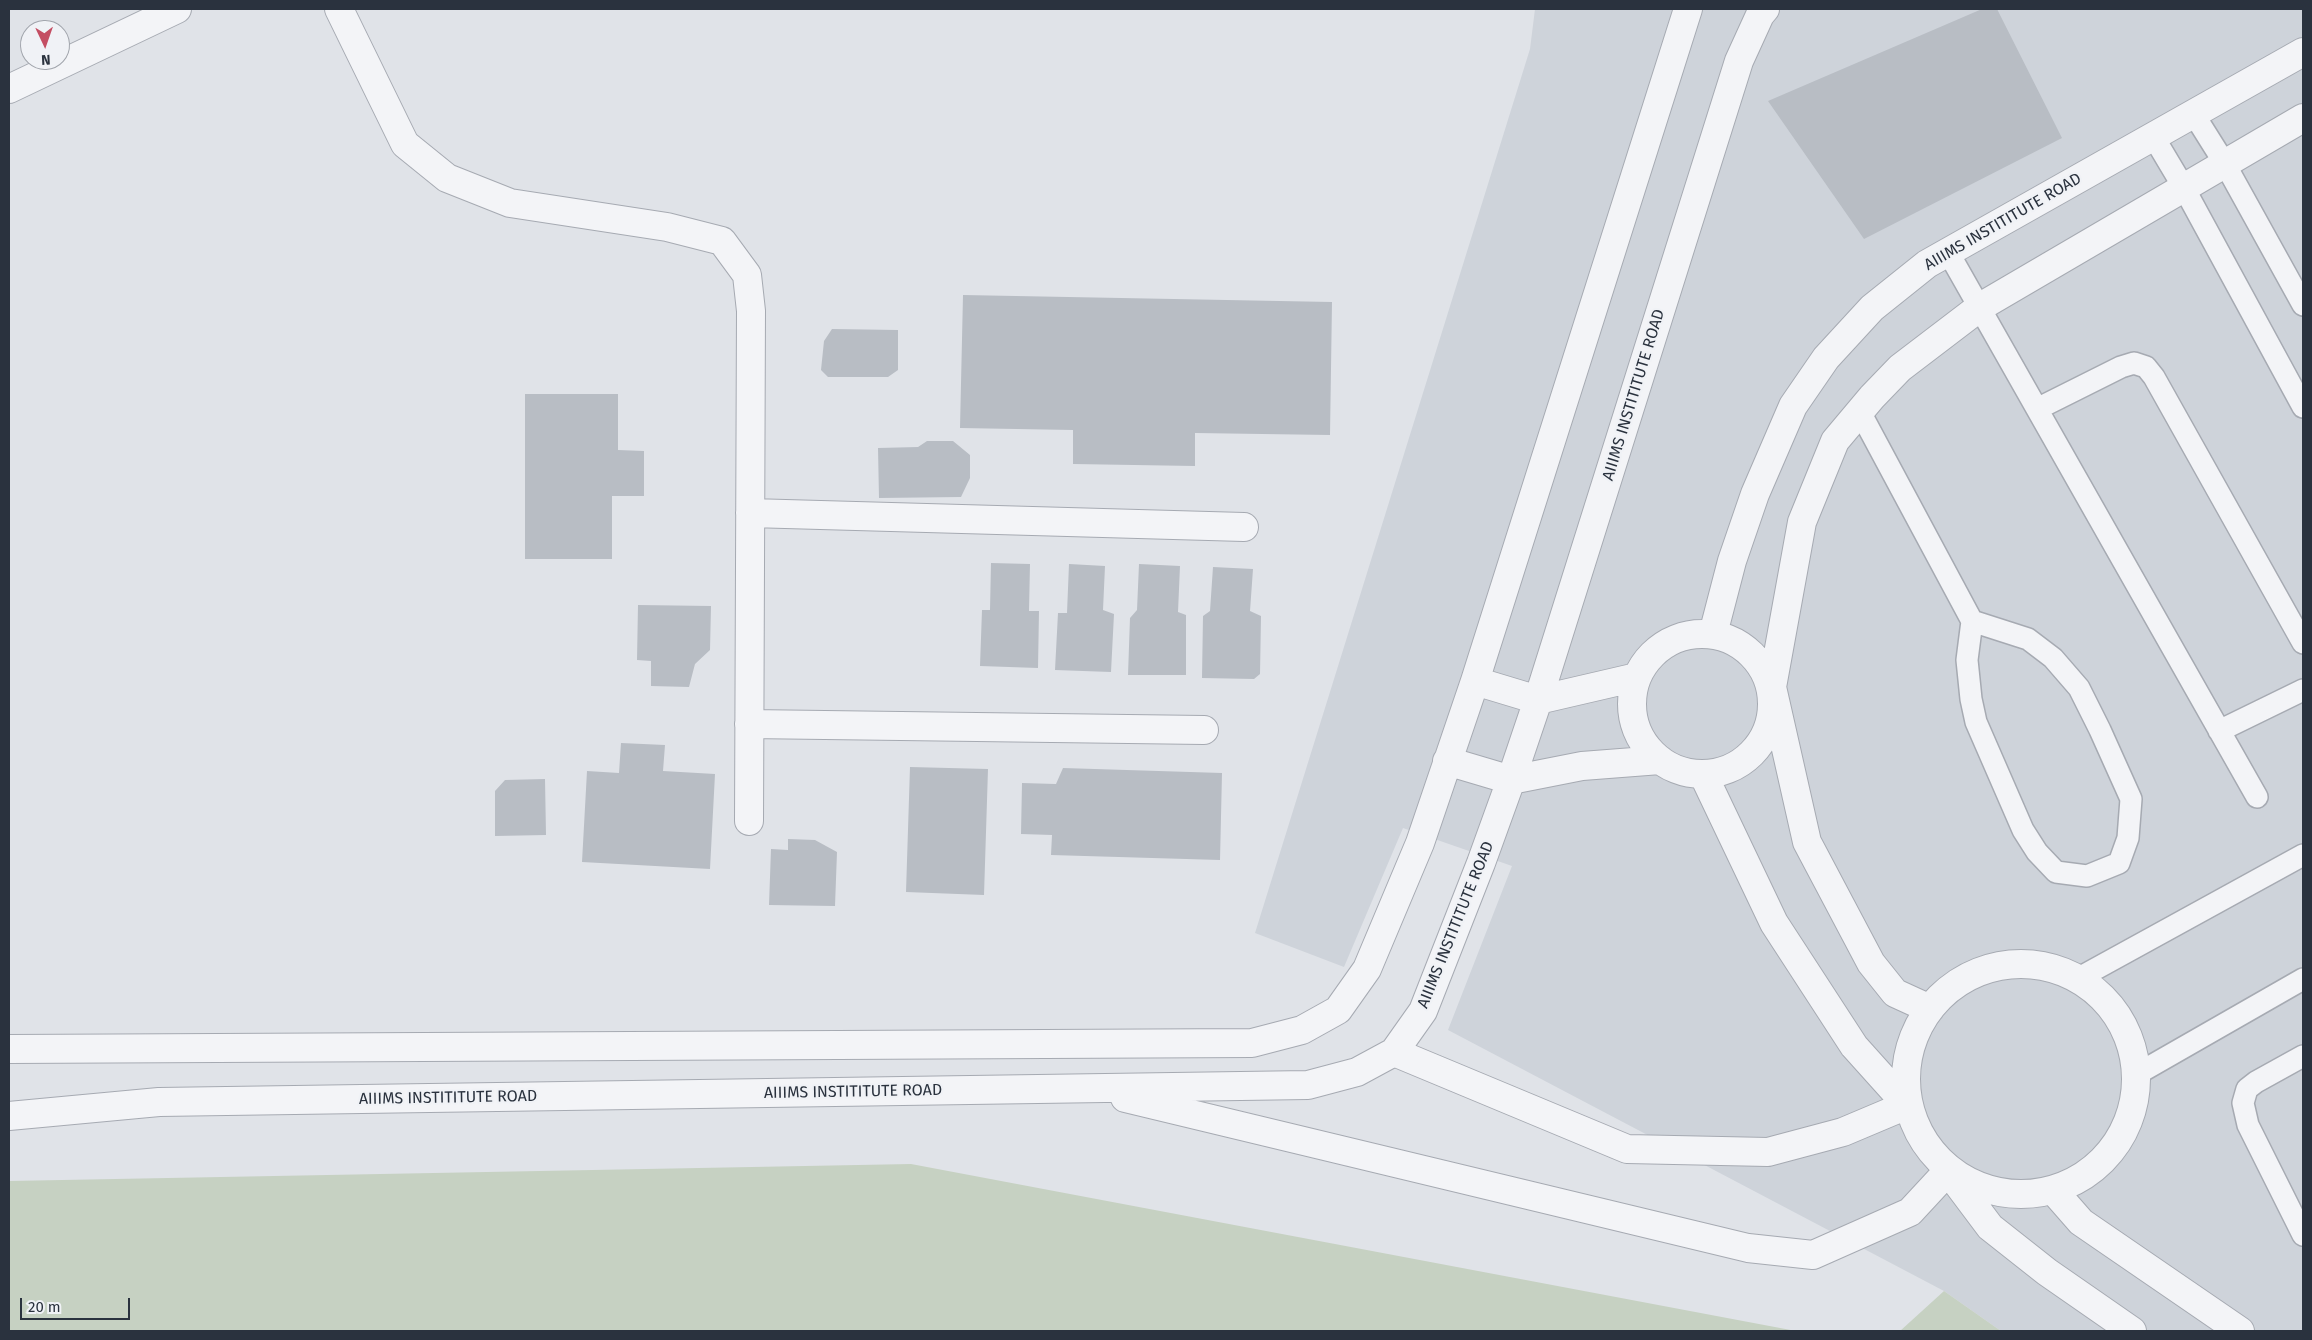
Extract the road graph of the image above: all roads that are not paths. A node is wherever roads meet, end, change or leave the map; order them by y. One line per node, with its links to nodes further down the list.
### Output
1 (176, 9): 6 (street)
2 (339, 9): 18 (street)
3 (1688, 9): 24 (street)
4 (1757, 11): 27 (street, AIIIMS INSTITITUTE ROAD)
5 (2303, 52): 7 (street, AIIIMS INSTITITUTE ROAD)
6 (9, 89)
7 (2193, 113): 9 (street, AIIIMS INSTITITUTE ROAD); 10 (lane)
8 (2303, 118): 10 (street)
9 (2153, 136): 11 (lane); 12 (street, AIIIMS INSTITITUTE ROAD)
10 (2225, 164): 11 (street); 13 (lane)
11 (2184, 188): 14 (street); 15 (lane)
12 (1948, 252): 14 (lane); 21 (street, AIIIMS INSTITITUTE ROAD)
13 (2303, 305)
14 (1980, 307): 16 (lane); 17 (street)
15 (2303, 407)
16 (2037, 409): 22 (lane); 30 (lane)
17 (1860, 412): 20 (lane); 25 (street)
18 (750, 513): 19 (street); 28 (street)
19 (1244, 526)
20 (1972, 621): 20 (lane)
21 (1713, 634): 23 (street); 25 (street)
22 (2303, 644)
23 (1637, 677): 27 (street); 31 (street)
24 (1474, 681): 27 (street); 32 (street)
25 (1772, 687): 33 (street); 40 (street)
26 (2303, 690): 30 (lane)
27 (1538, 700): 34 (street, AIIIMS INSTITITUTE ROAD)
28 (749, 724): 29 (street); 36 (street)
29 (1204, 730)
30 (2219, 731): 35 (lane)
31 (1660, 760): 33 (street); 34 (street)
32 (1447, 762): 34 (street); 41 (street)
33 (1703, 774): 46 (street)
34 (1511, 780): 42 (street, AIIIMS INSTITITUTE ROAD)
35 (2257, 797)
36 (749, 821)
37 (2303, 855): 38 (lane)
38 (2079, 978): 40 (street); 44 (street)
39 (2303, 979): 44 (lane)
40 (1930, 1009): 46 (street)
41 (9, 1049)
42 (1394, 1052): 45 (street, AIIIMS INSTITITUTE ROAD); 46 (street)
43 (2303, 1056): 50 (lane)
44 (2137, 1074): 49 (street)
45 (1085, 1088): 47 (street, AIIIMS INSTITITUTE ROAD); 48 (street)
46 (1907, 1105): 48 (street)
47 (9, 1116)
48 (1947, 1169): 49 (street); 51 (street)
49 (2053, 1190): 52 (street)
50 (2303, 1235)
51 (2132, 1331)
52 (2240, 1331)

